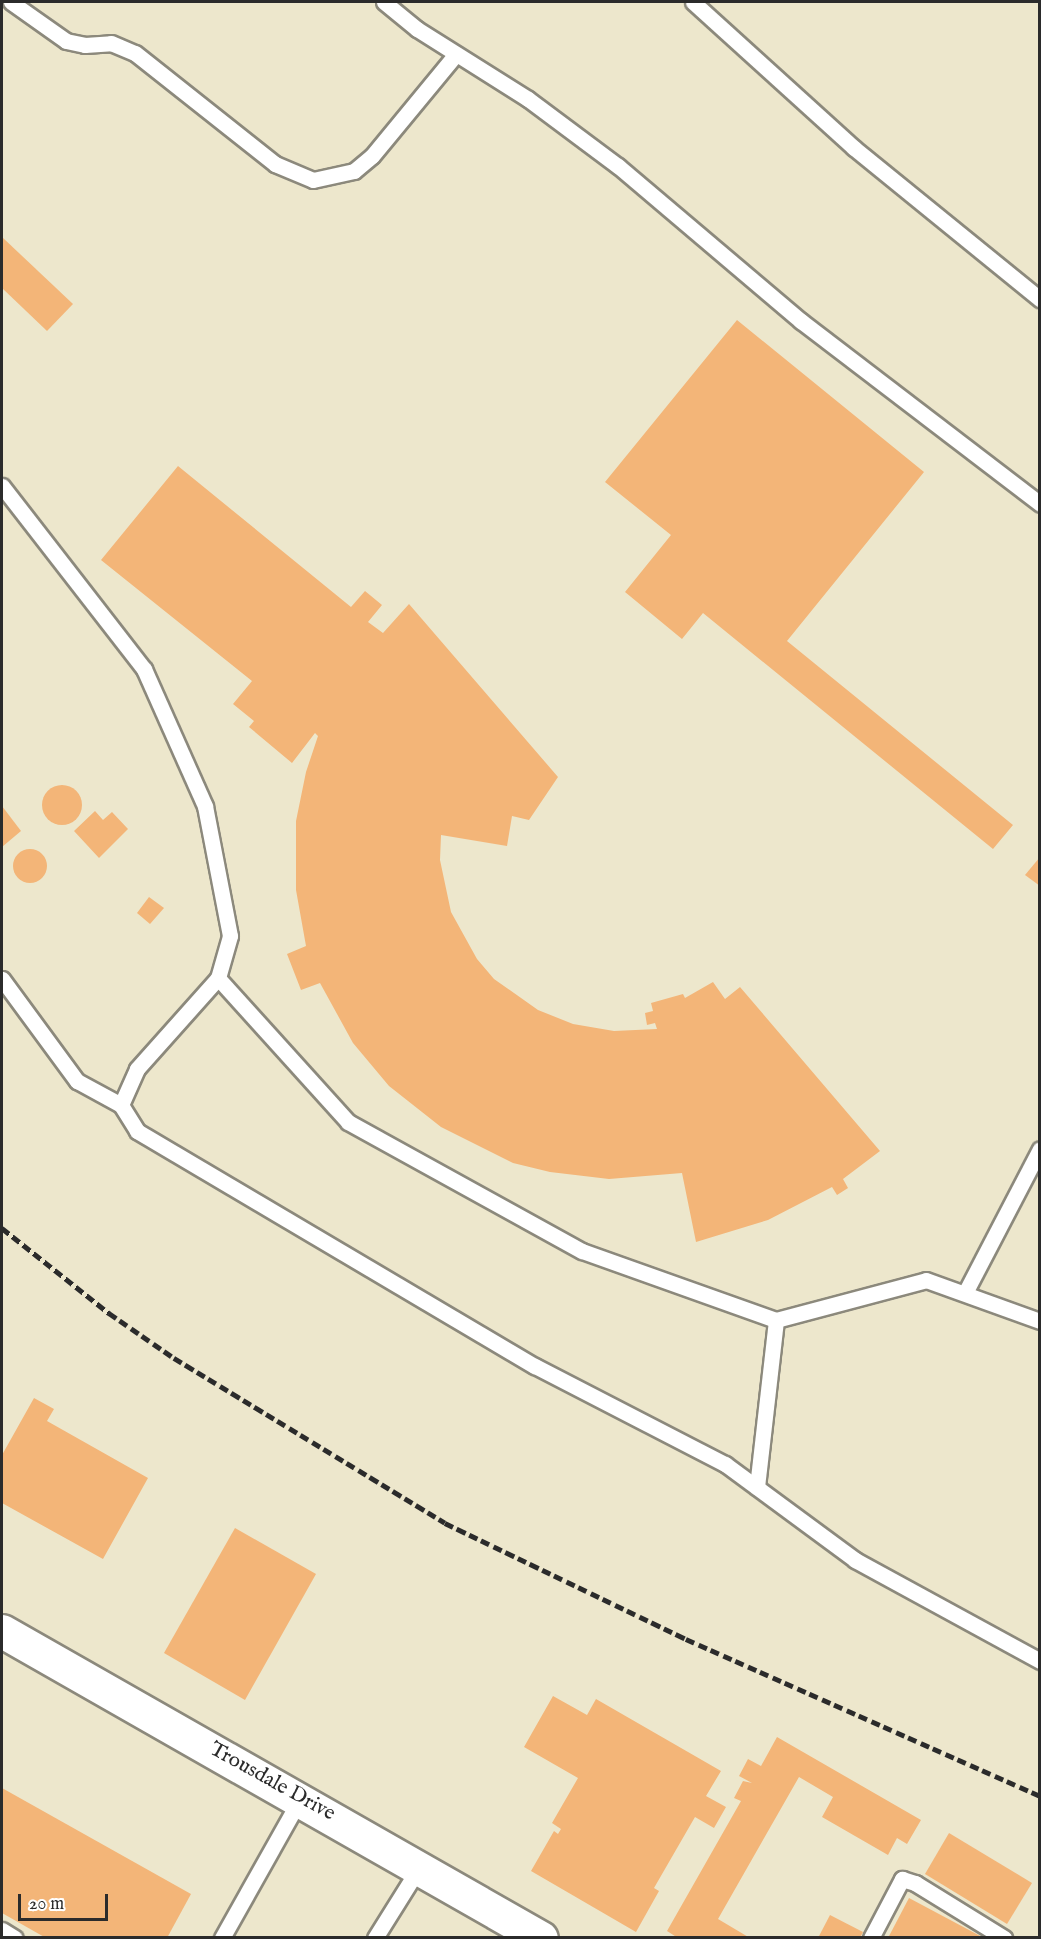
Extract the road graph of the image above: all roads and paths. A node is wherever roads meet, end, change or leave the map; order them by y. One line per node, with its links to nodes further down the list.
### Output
1 (11, 2): 4 (lane)
2 (384, 2): 4 (lane)
3 (693, 2): 5 (lane)
4 (456, 54): 7 (lane)
5 (1040, 299)
6 (2, 486): 8 (lane)
7 (1040, 504)
8 (218, 978): 10 (lane); 13 (lane)
9 (2, 979): 10 (lane)
10 (121, 1105): 15 (lane)
11 (1040, 1149): 12 (lane)
12 (965, 1293): 13 (lane); 14 (lane)
13 (776, 1320): 15 (lane)
14 (1040, 1321)
15 (757, 1487): 17 (lane)
16 (2, 1630): 18 (street, Trousdale Drive)
17 (1040, 1661)
18 (300, 1798): 19 (street, Trousdale Drive); 22 (lane)
19 (420, 1866): 23 (lane); 24 (street, Trousdale Drive)
20 (2, 1930): 21 (lane)
21 (15, 1938)
22 (222, 1938)
23 (375, 1938)
24 (541, 1938)
25 (871, 1938): 26 (lane)
26 (1004, 1938)

